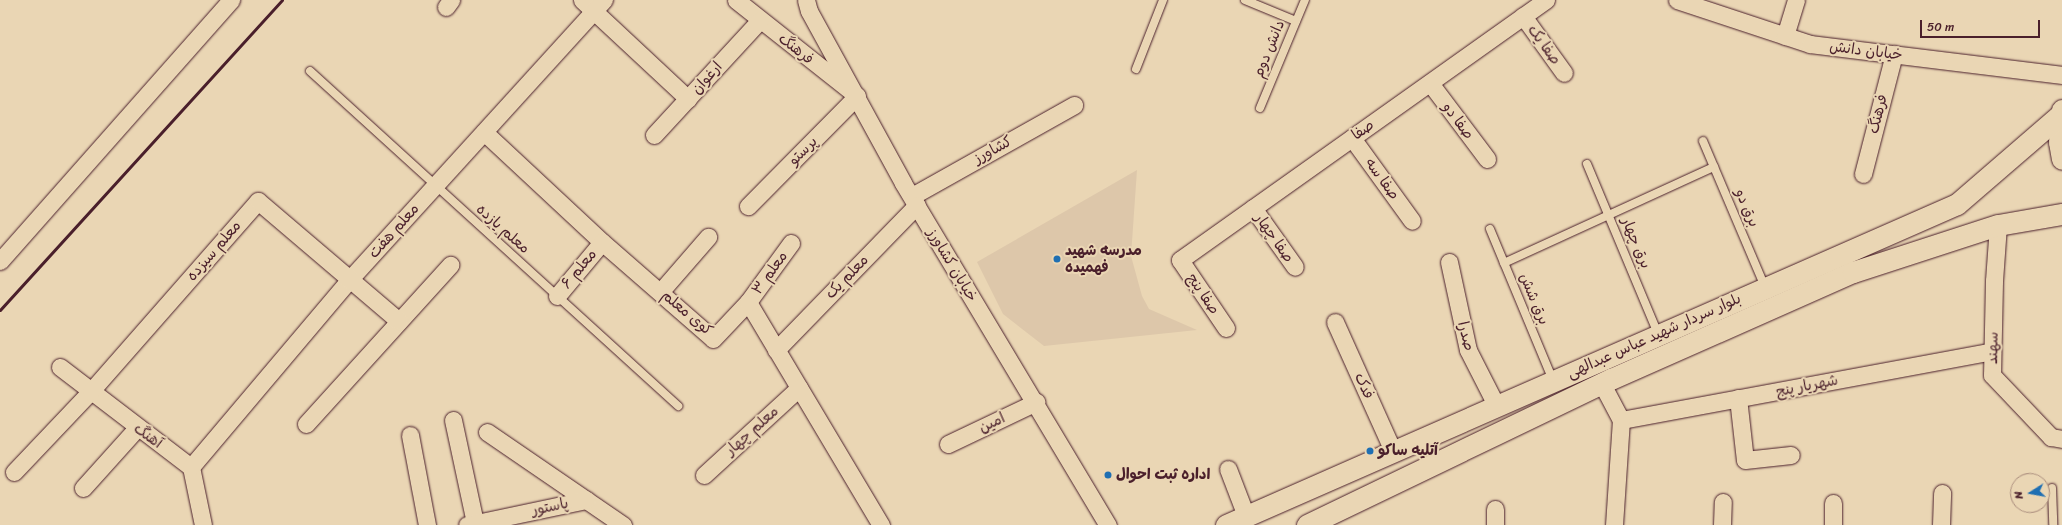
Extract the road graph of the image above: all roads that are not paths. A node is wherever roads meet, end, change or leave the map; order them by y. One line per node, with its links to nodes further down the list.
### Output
1 (231, 0): 48 (street)
2 (736, 0): 12 (street, فرهنگ)
3 (806, 0): 21 (street, خیابان کشاورز)
4 (1163, 0): 16 (lane)
5 (1245, 0): 13 (lane)
6 (1304, 0): 13 (lane, دانش دوم)
7 (1546, 0): 11 (street, صفا)
8 (1677, 0): 14 (street, خیابان دانش)
9 (1796, 0): 14 (street)
10 (593, 4): 22 (street); 26 (street, معلم هفت)
11 (1523, 16): 18 (street, صفا یک); 20 (street, صفا)
12 (760, 20): 21 (street, فرهنگ); 22 (street, ارغوان)
13 (1296, 21): 24 (lane, دانش دوم)
14 (1785, 36): 15 (street, خیابان دانش)
15 (1894, 54): 19 (street, خیابان دانش); 34 (street, فرهنگ)
16 (1136, 68)
17 (310, 71): 35 (lane, معلم یازده)
18 (1564, 73)
19 (2062, 75)
20 (1430, 83): 28 (street, صفا); 30 (street, صفا دو)
21 (857, 96): 36 (street, خیابان کشاورز); 37 (street, پرستو)
22 (688, 99): 27 (street, ارغوان)
23 (1074, 105): 36 (street, کشاورز)
24 (1260, 108)
25 (2061, 113): 31 (street); 54 (street, بلوار سردار شهید عباس عبدالهی)
26 (484, 132): 35 (street, معلم هفت); 45 (street, کوی معلم)
27 (654, 136)
28 (1352, 138): 38 (street, صفا); 41 (street, صفا سه)
29 (1703, 141): 33 (lane, برق دو)
30 (1487, 159)
31 (2062, 159)
32 (1588, 164): 39 (lane, برق چهار)
33 (1714, 168): 39 (lane); 54 (lane, برق دو)
34 (1863, 174)
35 (435, 186): 53 (street, معلم هفت); 56 (lane, معلم یازده)
36 (914, 200): 62 (street, معلم یک); 70 (street, خیابان کشاورز)
37 (748, 206)
38 (1253, 208): 47 (street, صفا); 52 (street, صفا چهار)
39 (1608, 214): 50 (lane); 61 (lane, برق چهار)
40 (2062, 214): 42 (street, بلوار سردار شهید عباس عبدالهی)
41 (1412, 221)
42 (1998, 225): 63 (street, سهند); 66 (street, بلوار سردار شهید عباس عبدالهی)
43 (1490, 229): 50 (lane, برق شش)
44 (708, 237): 55 (street)
45 (602, 242): 55 (street, کوی معلم); 56 (street, معلم ۶)
46 (791, 243): 57 (street, معلم ۳)
47 (1180, 260): 60 (street, صفا پنج)
48 (0, 261)
49 (1449, 262): 71 (street, صدرا)
50 (1504, 263): 65 (lane, برق شش)
51 (450, 265): 58 (street)
52 (1295, 267)
53 (349, 280): 58 (street); 68 (street, معلم سیزده); 83 (street, معلم هفت)
54 (1765, 287): 61 (street, بلوار سردار شهید عباس عبدالهی)
55 (661, 291): 57 (street, کوی معلم)
56 (556, 296): 72 (lane, معلم یازده)
57 (748, 302): 62 (street)
58 (399, 321): 75 (street)
59 (1335, 322): 81 (street, فدک)
60 (1226, 328)
61 (1658, 334): 65 (street, بلوار سردار شهید عباس عبدالهی)
62 (776, 350): 67 (street)
63 (1992, 351): 69 (street, شهریار پنج); 79 (street, سهند)
64 (60, 367): 68 (street, آهنگ)
65 (1553, 380): 71 (street, بلوار سردار شهید عباس عبدالهی)
66 (1602, 384): 74 (street); 102 (street, بلوار سردار شهید عباس عبدالهی)
67 (799, 388): 86 (street, معلم چهار); 99 (street)
68 (91, 391): 76 (street, آهنگ); 85 (street)
69 (1738, 398): 74 (street, شهریار پنج); 82 (street)
70 (1036, 402): 80 (street, امین); 100 (street, خیابان کشاورز)
71 (1496, 405): 81 (street, بلوار سردار شهید عباس عبدالهی)
72 (678, 406)
73 (453, 420): 95 (street)
74 (1621, 420): 103 (street)
75 (306, 424)
76 (137, 428): 83 (street, آهنگ); 87 (street)
77 (487, 432): 90 (street, پاستور)
78 (410, 435): 97 (street)
79 (2062, 439)
80 (948, 444)
81 (1393, 451): 93 (street, بلوار سردار شهید عباس عبدالهی)
82 (1791, 455)
83 (192, 467): 96 (street)
84 (1228, 469): 93 (street)
85 (14, 472)
86 (704, 475)
87 (83, 488)
88 (2052, 488): 107 (lane)
89 (1942, 493): 106 (street)
90 (586, 500): 94 (street, پاستور); 98 (street, پاستور)
91 (1723, 502): 104 (street)
92 (1833, 503): 105 (street)
93 (1246, 516): 101 (street, بلوار سردار شهید عباس عبدالهی)
94 (508, 521): 95 (street, پاستور)
95 (471, 524)
96 (203, 525)
97 (427, 525)
98 (623, 525)
99 (880, 525)
100 (1108, 525)
101 (1226, 525)
102 (1307, 525)
103 (1614, 525)
104 (1722, 525)
105 (1833, 525)
106 (1942, 525)
107 (2053, 525)

